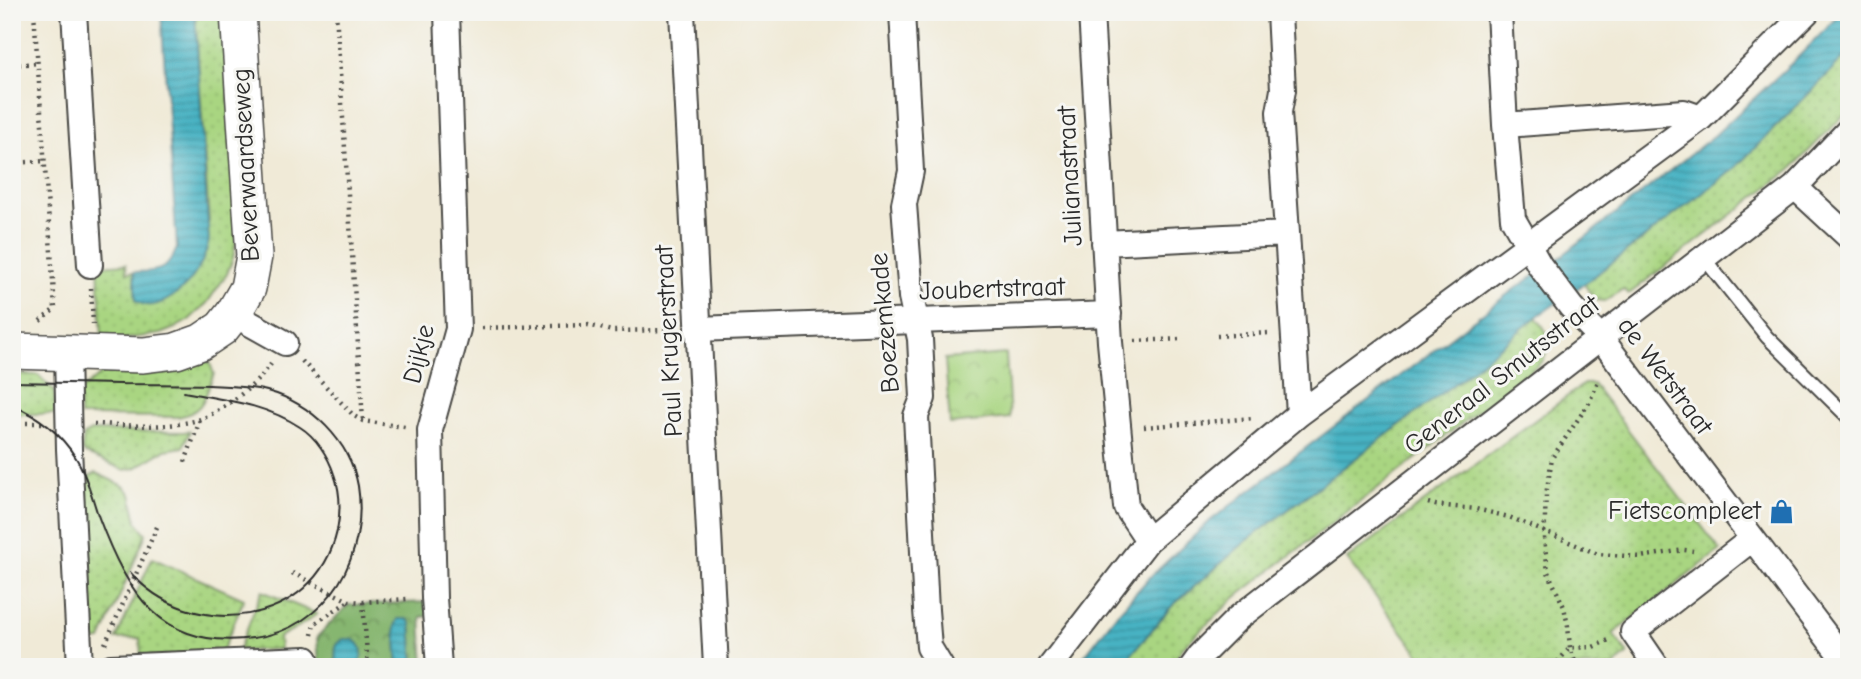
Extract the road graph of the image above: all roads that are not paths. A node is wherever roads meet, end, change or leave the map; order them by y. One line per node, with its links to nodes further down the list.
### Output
1 (74, 12): 19 (street)
2 (238, 12): 20 (street, Beverwaardseweg)
3 (447, 12): 35 (street, Dijkje)
4 (682, 12): 23 (street, Paul Krugerstraat)
5 (902, 12): 22 (street, Boezemkade)
6 (1091, 12): 16 (street, Julianastraat)
7 (1279, 12): 14 (street)
8 (1499, 12): 11 (street, de Wetstraat)
9 (1807, 12): 10 (street)
10 (1701, 118): 11 (street); 17 (street)
11 (1504, 125): 17 (street, de Wetstraat)
12 (1849, 130): 13 (street, Generaal Smutsstraat)
13 (1795, 187): 15 (street); 18 (street, Generaal Smutsstraat)
14 (1287, 234): 16 (street); 28 (street)
15 (1849, 237)
16 (1104, 243): 21 (street, Julianastraat)
17 (1534, 256): 25 (street, de Wetstraat); 28 (street)
18 (1703, 257): 25 (street, Generaal Smutsstraat); 29 (lane)
19 (90, 265)
20 (233, 314): 24 (street); 27 (street, Beverwaardseweg)
21 (1109, 314): 22 (street, Joubertstraat); 31 (street, Julianastraat)
22 (917, 321): 23 (street, Joubertstraat); 37 (street, Boezemkade)
23 (697, 329): 36 (street, Paul Krugerstraat)
24 (285, 343)
25 (1605, 345): 30 (street, de Wetstraat); 39 (street, Generaal Smutsstraat)
26 (12, 351): 27 (street, Beverwaardseweg)
27 (81, 353): 32 (street)
28 (1299, 414): 31 (street)
29 (1849, 418)
30 (1752, 539): 34 (street, de Wetstraat); 40 (street)
31 (1148, 540): 38 (street)
32 (97, 663): 33 (street)
33 (306, 663)
34 (1849, 666)
35 (439, 667)
36 (716, 667)
37 (941, 667)
38 (1050, 667)
39 (1192, 667)
40 (1657, 667)

